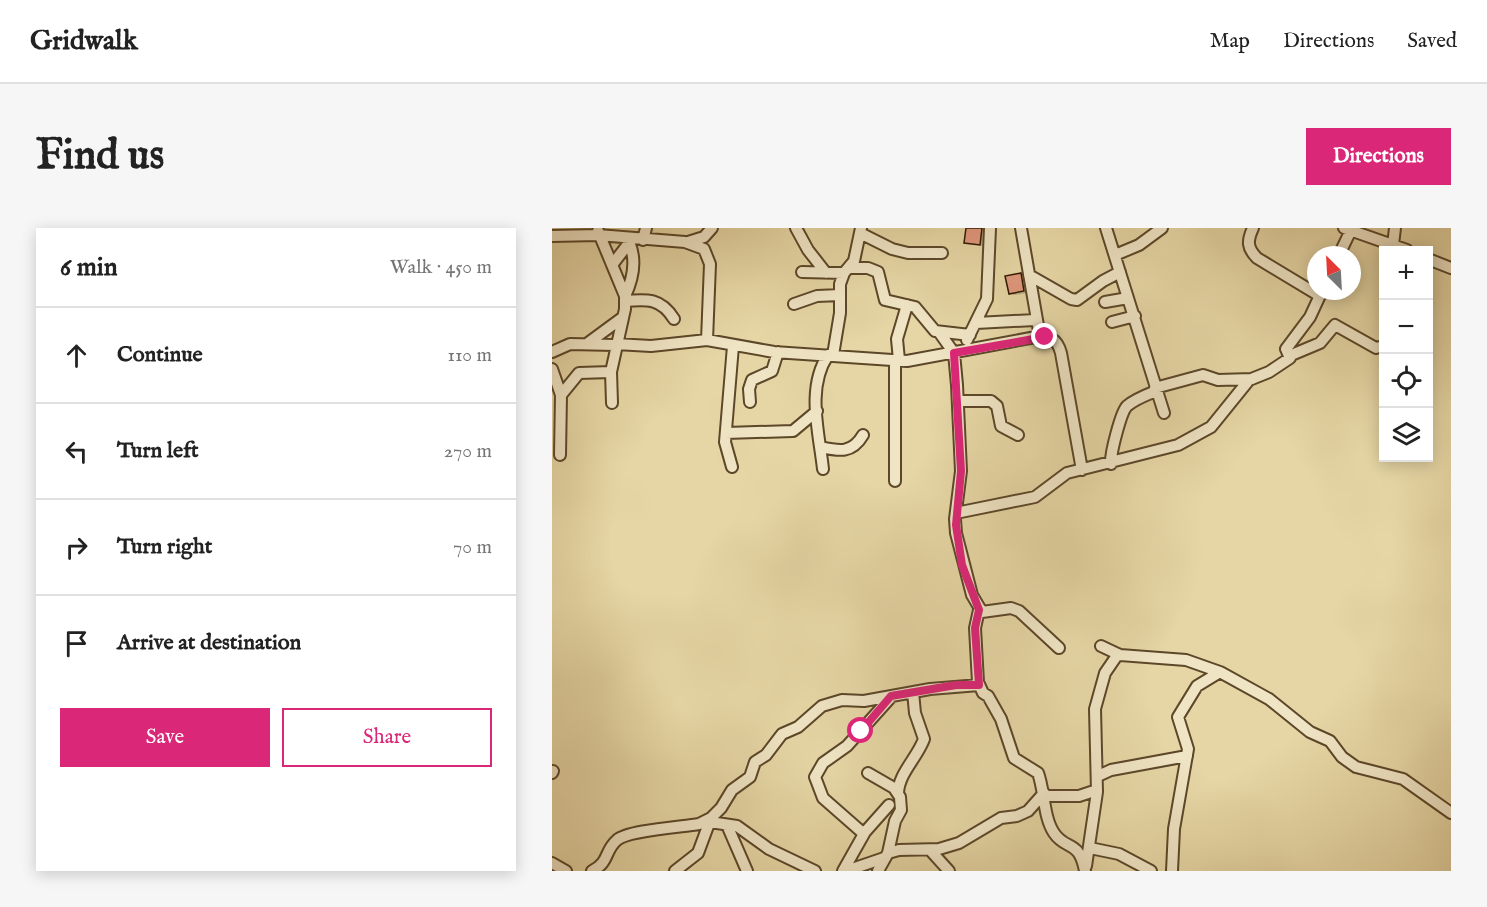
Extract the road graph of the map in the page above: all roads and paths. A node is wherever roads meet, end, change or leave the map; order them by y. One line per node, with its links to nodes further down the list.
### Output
1 (646, 228): 14 (street)
2 (712, 228): 15 (street)
3 (796, 228): 26 (street)
4 (990, 228): 41 (street)
5 (1021, 228): 27 (street)
6 (1106, 228): 19 (street)
7 (1162, 228): 19 (street)
8 (1253, 228): 28 (street)
9 (1395, 228): 16 (street)
10 (1347, 229): 16 (street); 17 (street)
11 (860, 230): 18 (street); 23 (street)
12 (598, 231): 13 (street); 14 (street); 21 (street)
13 (552, 236)
14 (635, 240): 15 (street); 21 (street); 31 (street)
15 (688, 242): 45 (street)
16 (1393, 245)
17 (1342, 246)
18 (942, 253)
19 (1115, 255): 25 (street)
20 (1433, 261): 22 (street)
21 (612, 265): 31 (street)
22 (1451, 268)
23 (847, 270): 26 (street); 29 (street); 35 (street)
24 (802, 272): 26 (street)
25 (1120, 272): 27 (street); 30 (street)
26 (826, 273)
27 (1029, 275): 39 (street)
28 (1307, 286)
29 (840, 294): 34 (street); 54 (street)
30 (1128, 298): 33 (street); 36 (street)
31 (625, 299): 37 (street); 38 (street)
32 (1318, 300): 55 (street)
33 (1105, 302)
34 (794, 304)
35 (906, 306): 42 (street); 56 (street)
36 (1135, 315): 40 (street); 61 (street)
37 (622, 318): 46 (street); 47 (street)
38 (674, 318)
39 (1035, 320): 41 (street); 44 (street)
40 (1112, 322)
41 (976, 323): 43 (street)
42 (939, 332): 43 (street); 52 (street)
43 (970, 335): 52 (street)
44 (1040, 337): 52 (street); 77 (street)
45 (706, 340): 47 (street); 48 (street)
46 (588, 343): 47 (street); 50 (street)
47 (616, 345): 59 (street)
48 (733, 346): 51 (street); 69 (street)
49 (1379, 347): 55 (street)
50 (552, 352)
51 (778, 352): 53 (street); 64 (street)
52 (958, 352): 56 (street); 63 (street)
53 (803, 354): 54 (street); 58 (street)
54 (831, 355): 56 (street); 58 (street)
55 (1289, 356): 60 (street)
56 (897, 360): 78 (street)
57 (552, 369): 62 (street)
58 (819, 370): 67 (street)
59 (610, 372): 62 (street); 65 (street)
60 (1252, 379): 61 (street); 74 (street)
61 (1156, 389): 68 (street); 74 (street)
62 (561, 395): 66 (street)
63 (958, 401): 71 (street); 79 (street)
64 (750, 402)
65 (612, 403)
66 (556, 407): 73 (street)
67 (817, 411): 69 (street); 72 (street)
68 (1164, 413)
69 (726, 433): 75 (street)
70 (863, 435): 72 (street)
71 (1018, 435)
72 (820, 447): 76 (street)
73 (560, 455)
74 (1111, 464): 77 (street)
75 (732, 467)
76 (823, 469)
77 (1083, 470): 79 (street)
78 (895, 481)
79 (956, 513): 80 (street)
80 (979, 610): 82 (street); 85 (street)
81 (1101, 646): 83 (street)
82 (1059, 648)
83 (1118, 654): 84 (street); 90 (street)
84 (1220, 672): 88 (street); 98 (street)
85 (979, 685): 86 (street); 93 (street)
86 (913, 692): 87 (street); 91 (street)
87 (891, 696): 99 (street); 102 (street)
88 (1187, 756): 90 (street); 117 (street)
89 (868, 773): 91 (street)
90 (1098, 776): 92 (street)
91 (896, 790): 95 (street); 100 (street)
92 (1097, 790): 94 (street); 103 (street)
93 (1044, 794): 94 (street); 96 (street); 97 (street)
94 (1066, 798): 96 (street)
95 (889, 805): 100 (street); 102 (street)
96 (1046, 809): 97 (street); 115 (street)
97 (1026, 812): 104 (street)
98 (1451, 813)
99 (710, 820): 101 (street); 108 (street); 109 (street)
100 (895, 821): 105 (street)
101 (726, 825): 110 (street); 111 (street)
102 (864, 834): 112 (street)
103 (1090, 848): 115 (street); 116 (street)
104 (930, 850): 105 (street); 114 (street)
105 (886, 855): 112 (street); 113 (street)
106 (552, 863): 107 (street)
107 (566, 871)
108 (592, 871)
109 (675, 871)
110 (747, 871)
111 (815, 871)
112 (844, 871)
113 (878, 871)
114 (949, 871)
115 (1085, 871)
116 (1151, 871)
117 (1172, 871)

